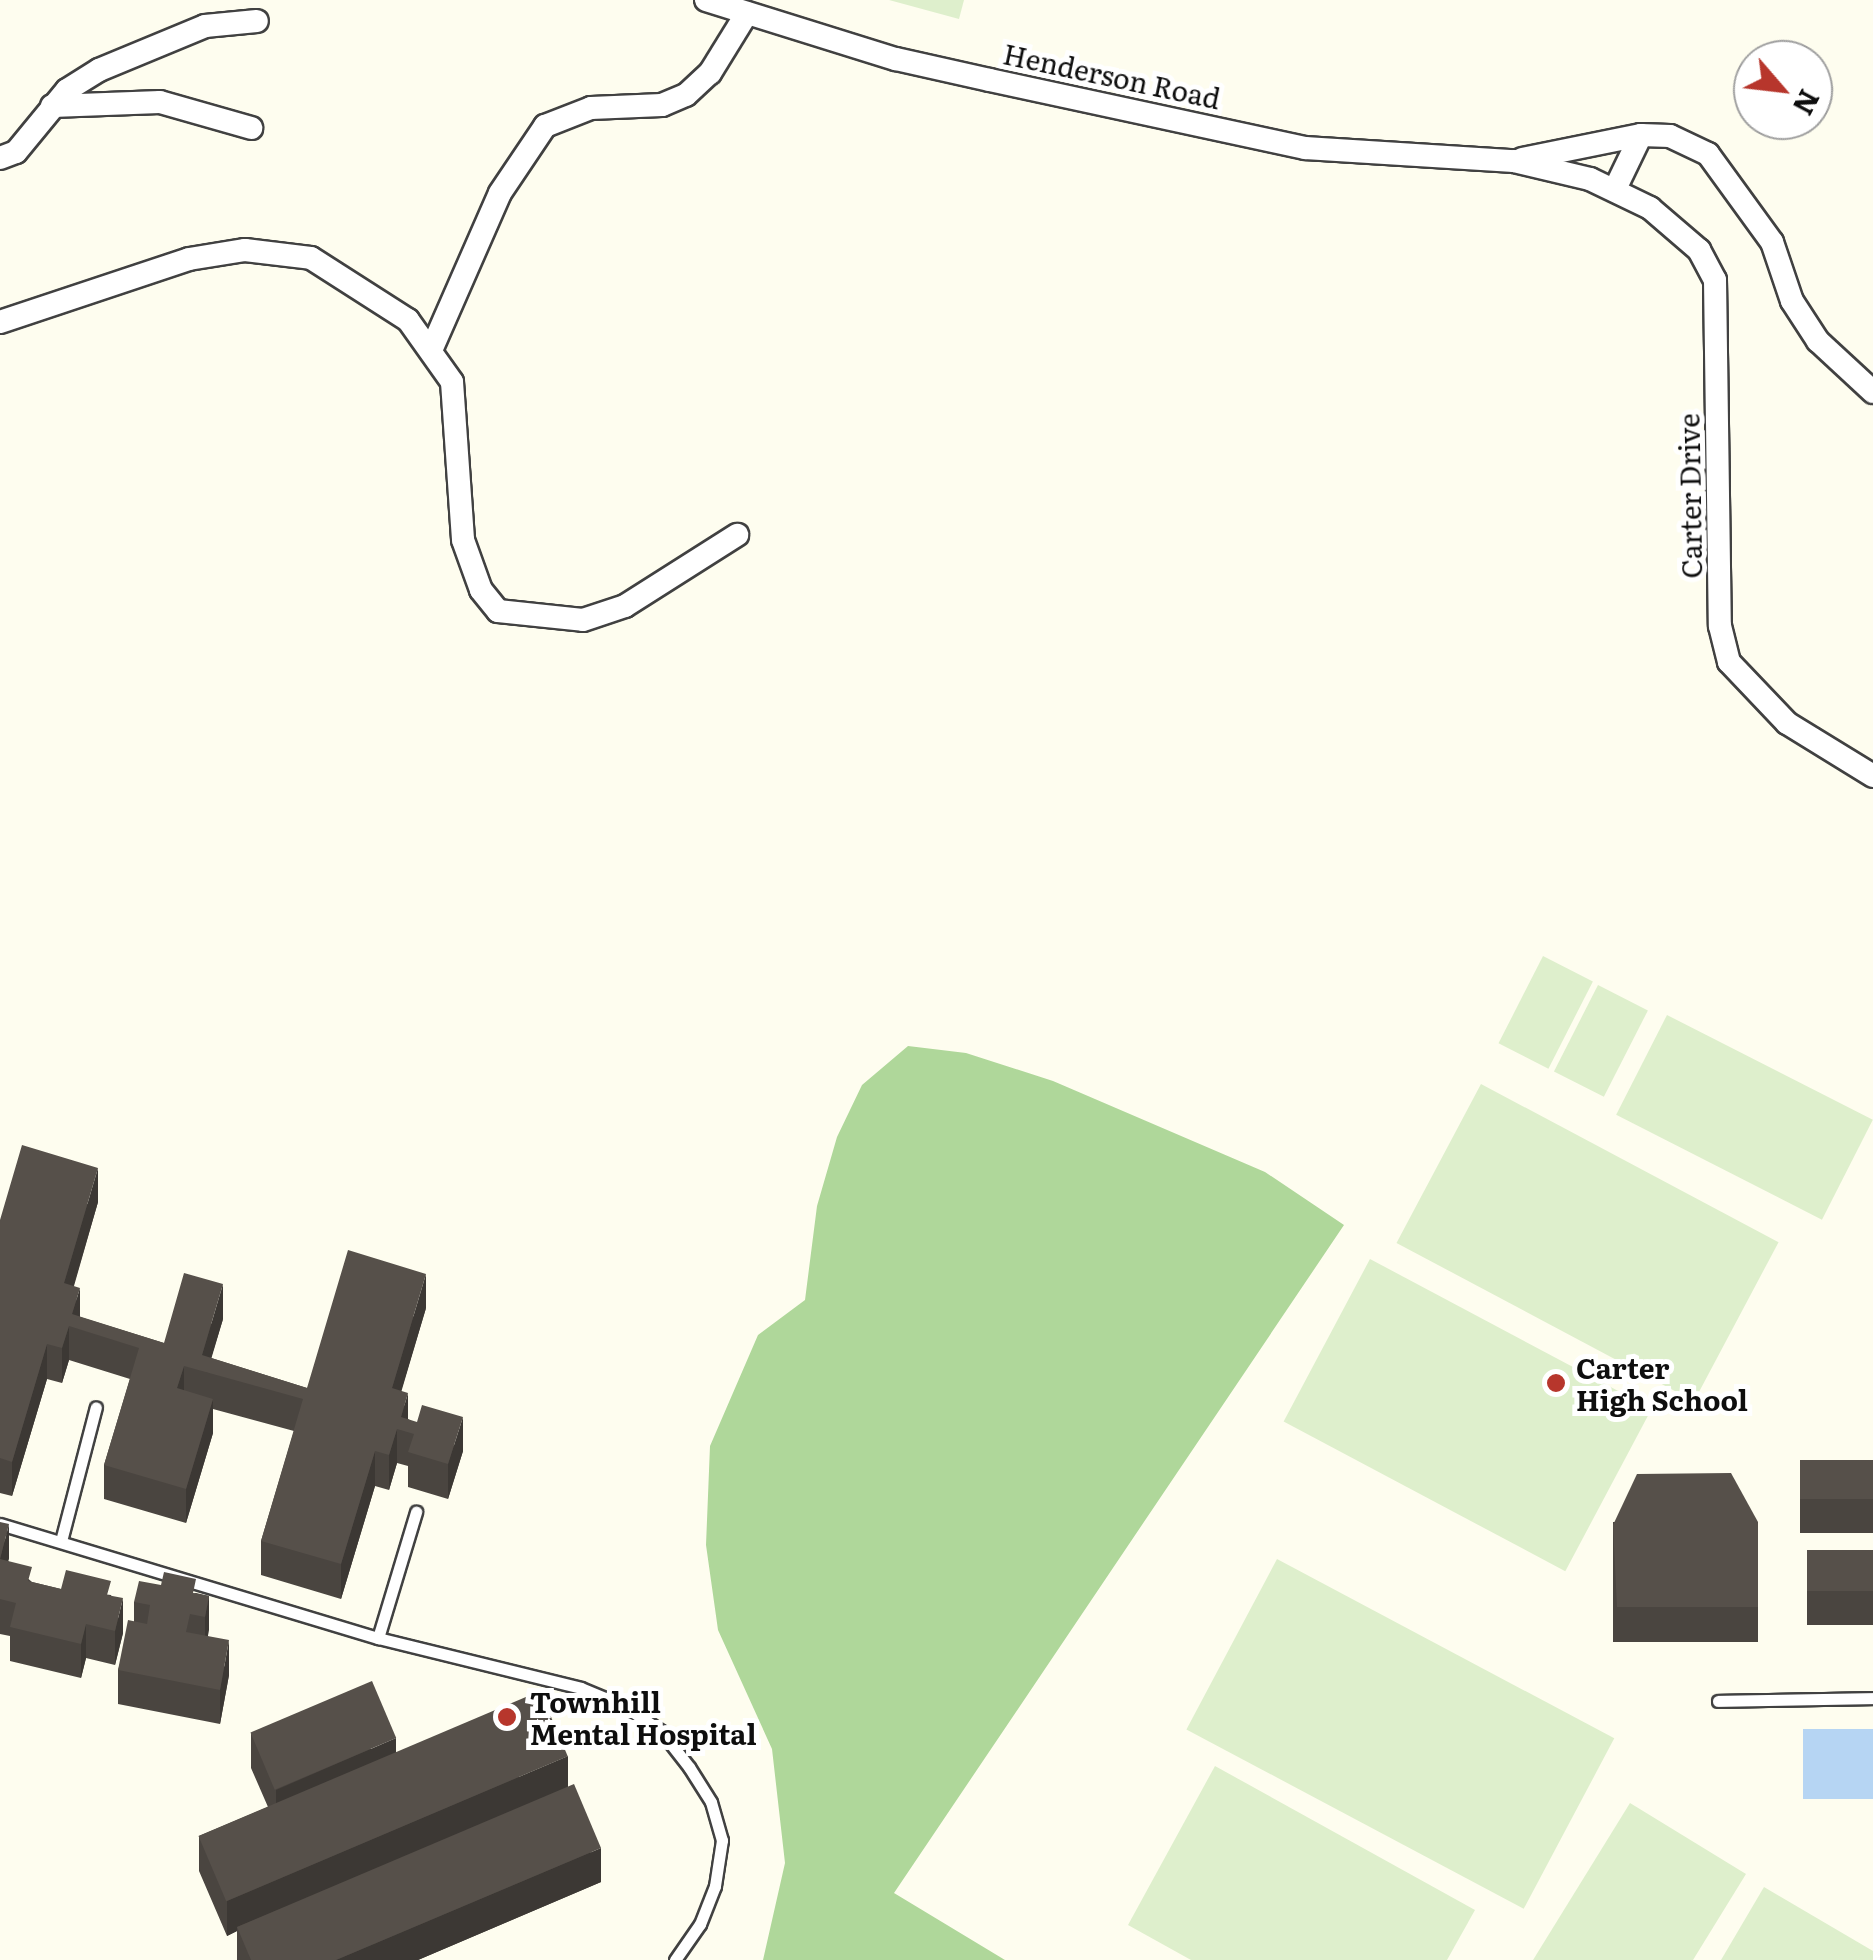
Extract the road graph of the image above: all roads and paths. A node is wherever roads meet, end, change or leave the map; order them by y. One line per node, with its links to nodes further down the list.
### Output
1 (706, 0): 2 (street, Henderson Road)
2 (747, 13): 8 (street, Henderson Road); 11 (street)
3 (257, 21): 4 (street)
4 (52, 106): 5 (street); 7 (street)
5 (251, 128)
6 (1641, 134): 8 (street, Henderson Road); 9 (street); 12 (street, Henderson Road)
7 (0, 158)
8 (1514, 161): 9 (street, Henderson Road)
9 (1615, 189): 14 (street, Carter Drive)
10 (0, 322): 11 (street)
11 (432, 348): 13 (street)
12 (1873, 392)
13 (737, 535)
14 (1873, 776)
15 (96, 1407): 18 (lane)
16 (416, 1512): 19 (lane)
17 (0, 1524): 18 (lane)
18 (60, 1541): 19 (lane)
19 (378, 1638): 22 (lane)
20 (1873, 1698): 21 (lane)
21 (1718, 1701)
22 (675, 1960)

